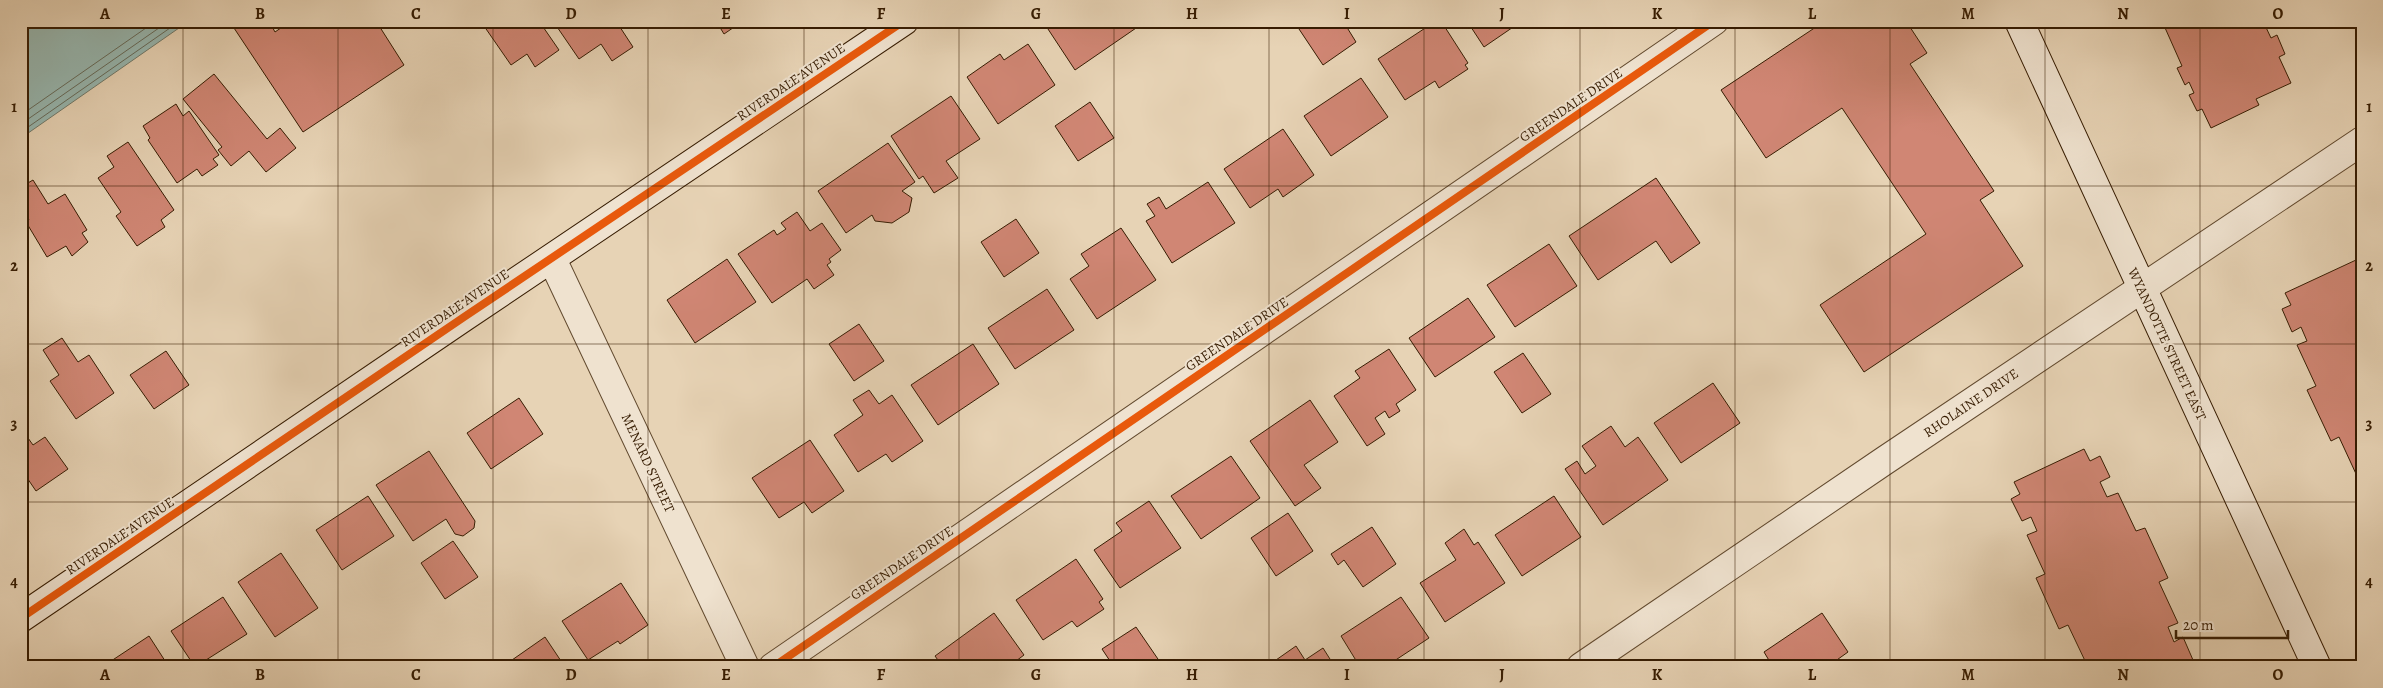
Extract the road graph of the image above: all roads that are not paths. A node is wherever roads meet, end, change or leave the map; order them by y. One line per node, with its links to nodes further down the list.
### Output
1 (904, 21): 5 (street, RIVERDALE AVENUE)
2 (1714, 21): 9 (street, GREENDALE DRIVE)
3 (2019, 21): 6 (street, WYANDOTTE STREET EAST)
4 (2362, 141): 6 (street, RHOLAINE DRIVE)
5 (552, 259): 7 (street, RIVERDALE AVENUE); 8 (street, MENARD STREET)
6 (2142, 290): 10 (street, RHOLAINE DRIVE); 11 (street, WYANDOTTE STREET EAST)
7 (21, 618)
8 (745, 667)
9 (773, 667)
10 (1581, 667)
11 (2317, 667)

